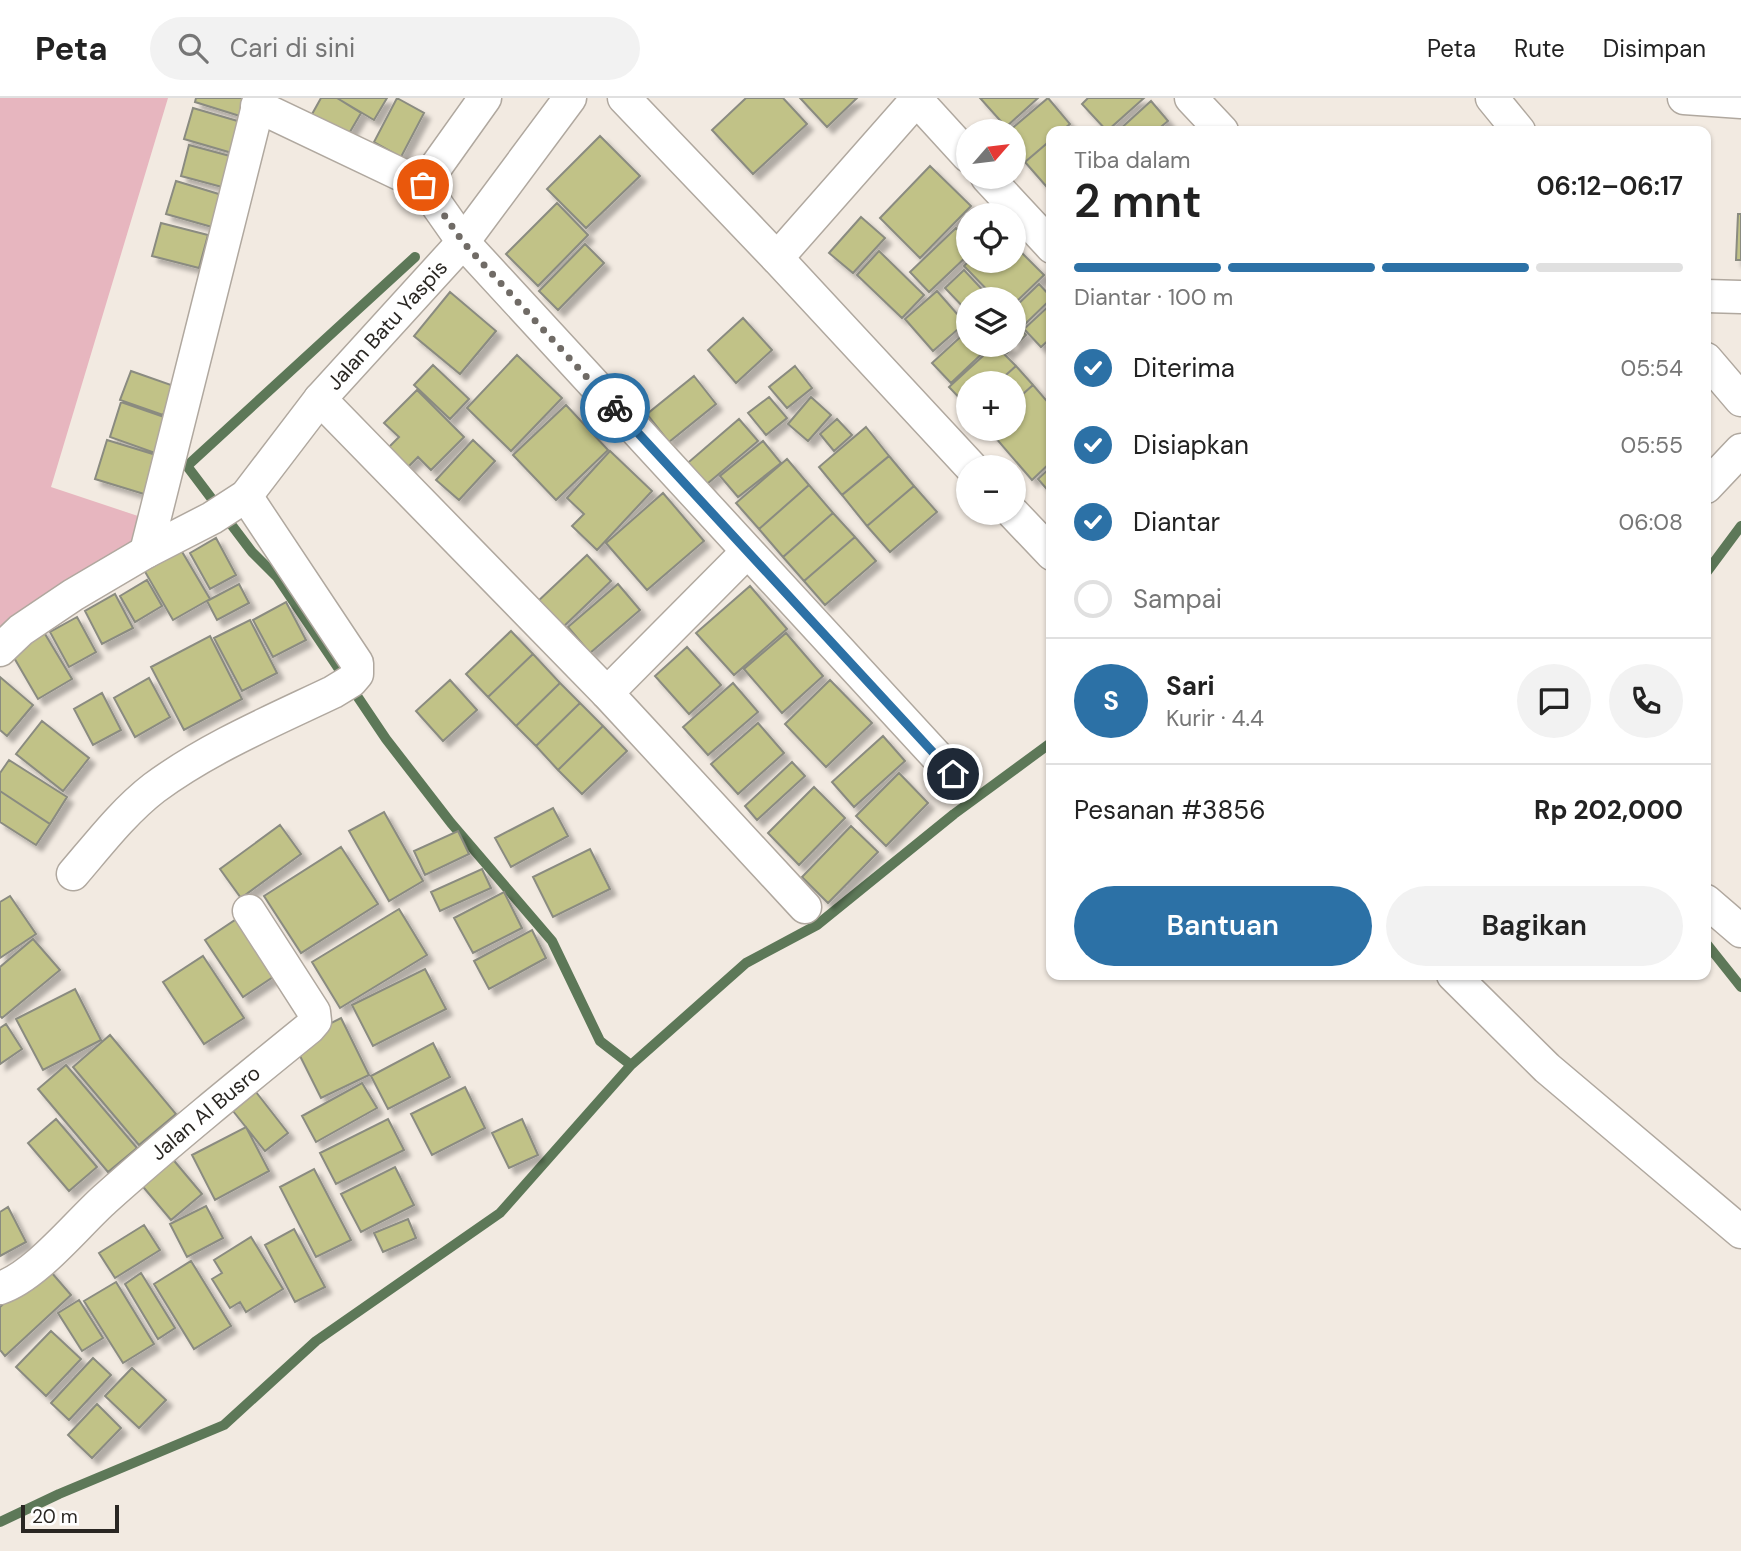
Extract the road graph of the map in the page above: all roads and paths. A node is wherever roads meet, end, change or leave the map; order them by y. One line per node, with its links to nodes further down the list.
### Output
1 (485, 98): 11 (street)
2 (570, 98): 14 (street)
3 (624, 98): 15 (street)
4 (916, 98): 10 (street); 15 (street)
5 (1492, 98): 9 (street)
6 (1684, 98): 8 (street)
7 (259, 102): 11 (street, Jalan Batu Yaspis); 27 (street)
8 (1741, 102)
9 (1515, 126)
10 (956, 143)
11 (423, 185): 14 (street, Jalan Batu Yaspis)
12 (998, 189): 13 (street)
13 (1046, 241)
14 (463, 242): 19 (street, Jalan Batu Yaspis); 28 (street)
15 (777, 258): 22 (street)
16 (1711, 296): 17 (street)
17 (1741, 298)
18 (1711, 365): 20 (street)
19 (320, 399): 24 (street, Jalan Batu Yaspis); 30 (street)
20 (1741, 400)
21 (1741, 450): 23 (street)
22 (960, 455)
23 (1711, 482)
24 (230, 507): 27 (street); 32 (street)
25 (1024, 525): 26 (street)
26 (1046, 548)
27 (146, 552): 29 (street)
28 (747, 552): 30 (street); 31 (street)
29 (0, 650)
30 (607, 693): 34 (street)
31 (953, 774)
32 (73, 874)
33 (1711, 905): 36 (street)
34 (805, 907)
35 (249, 911): 39 (street, Jalan Al Busro)
36 (1741, 931)
37 (1458, 980): 38 (street)
38 (1741, 1232)
39 (0, 1288)

